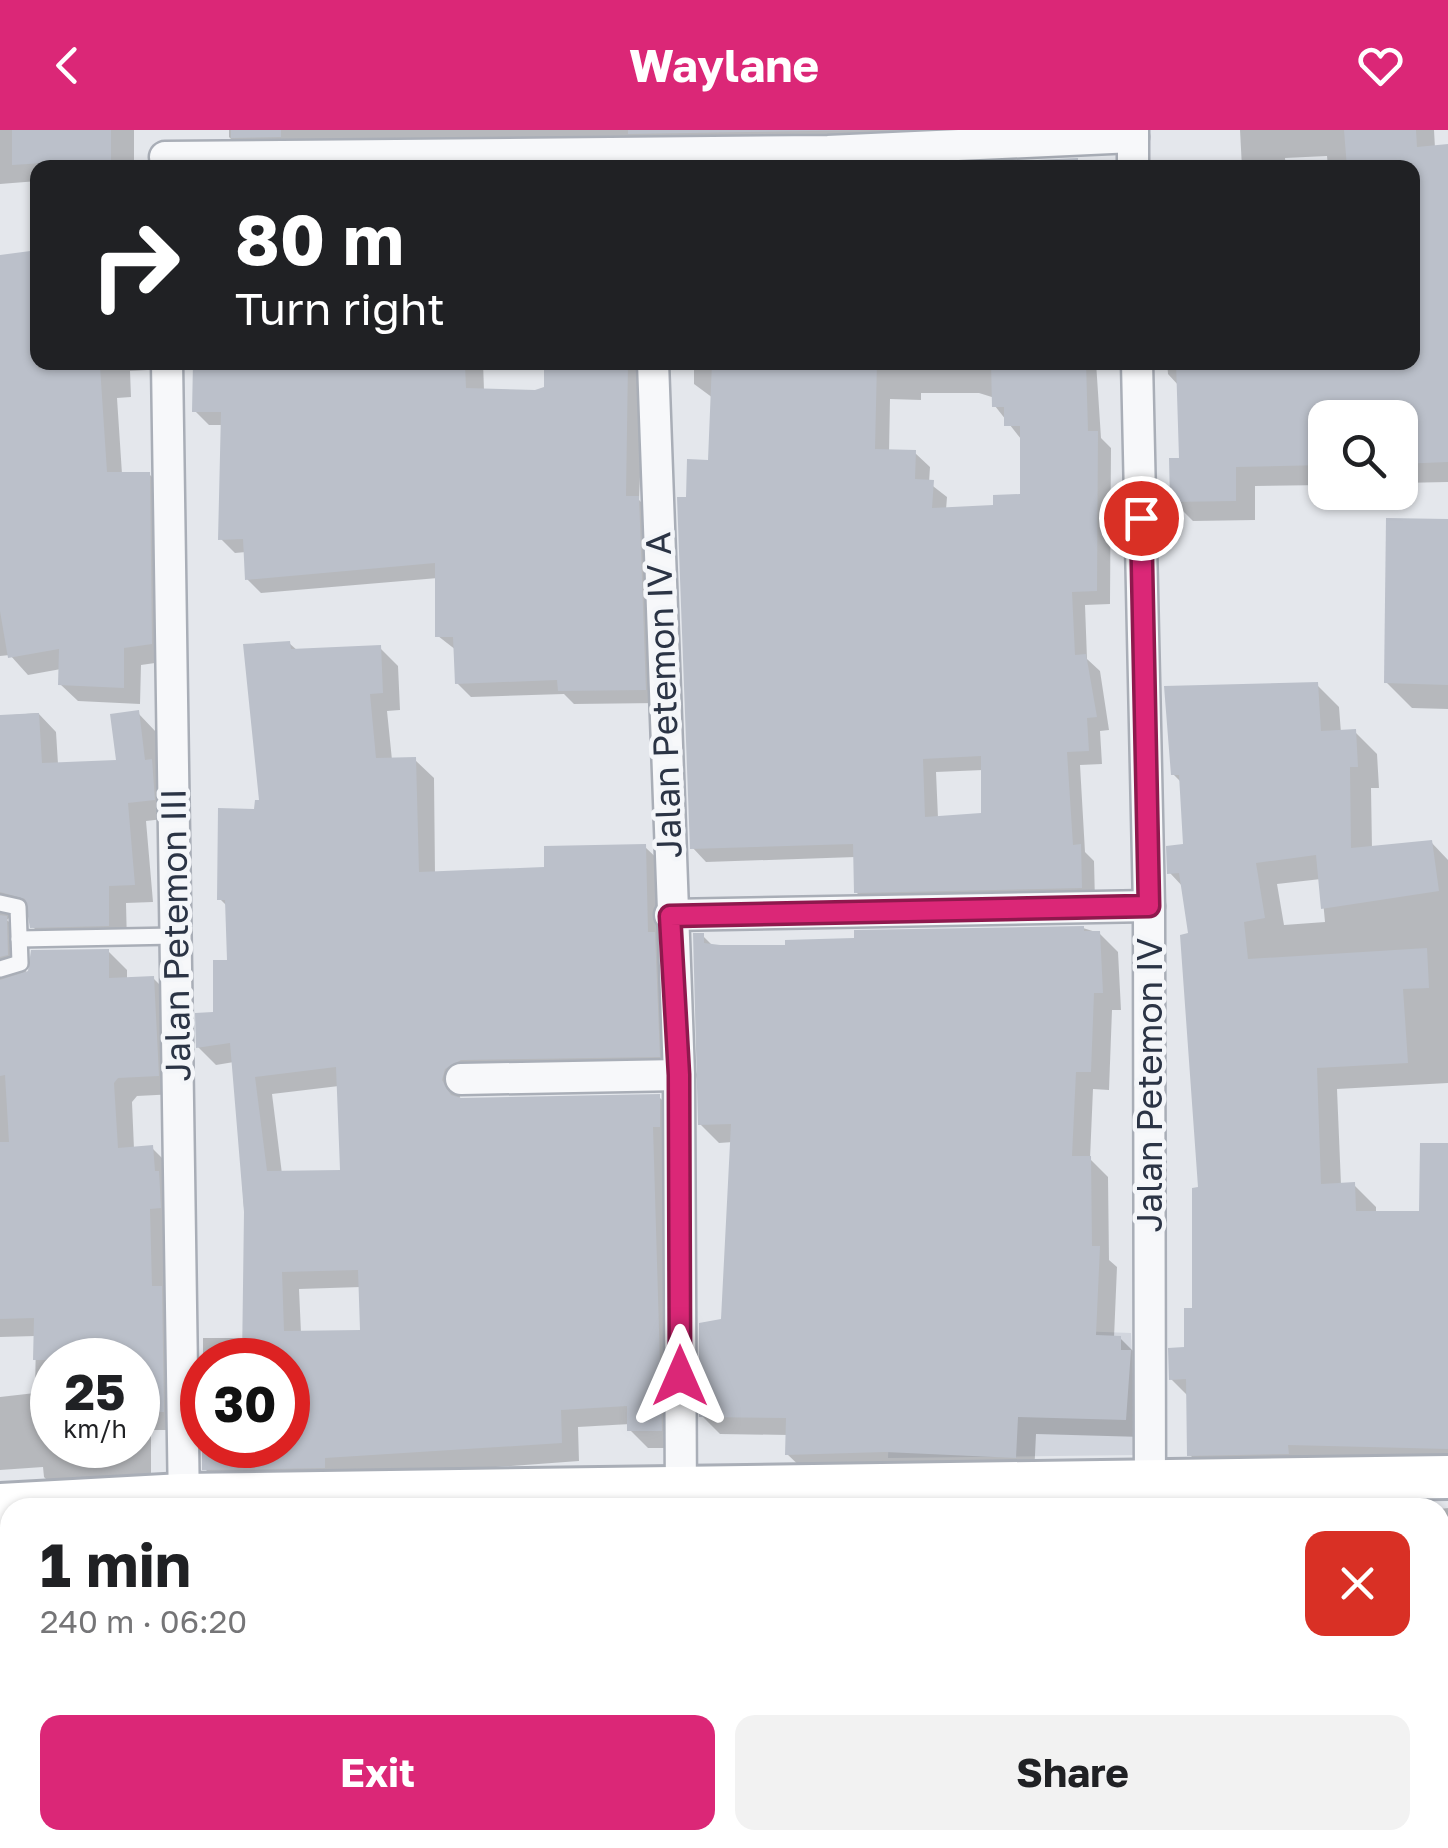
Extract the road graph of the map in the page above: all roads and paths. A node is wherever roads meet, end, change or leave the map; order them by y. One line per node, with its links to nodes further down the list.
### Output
1 (1133, 133): 2 (street); 3 (street)
2 (165, 151)
3 (1134, 160)
4 (168, 370): 10 (street, Jalan Petemon III)
5 (653, 370): 9 (street, Jalan Petemon IV A)
6 (1137, 370): 8 (street, Jalan Petemon IV)
7 (0, 902): 11 (lane)
8 (1149, 906): 9 (street); 16 (street, Jalan Petemon IV)
9 (670, 916): 13 (street, Jalan Petemon IV A)
10 (175, 936): 11 (lane); 17 (street, Jalan Petemon III)
11 (19, 939): 12 (lane)
12 (0, 969)
13 (679, 1075): 14 (street); 18 (street, Jalan Petemon IV A)
14 (461, 1079)
15 (1448, 1477): 16 (street)
16 (1149, 1494): 18 (street)
17 (183, 1498)
18 (681, 1498)

